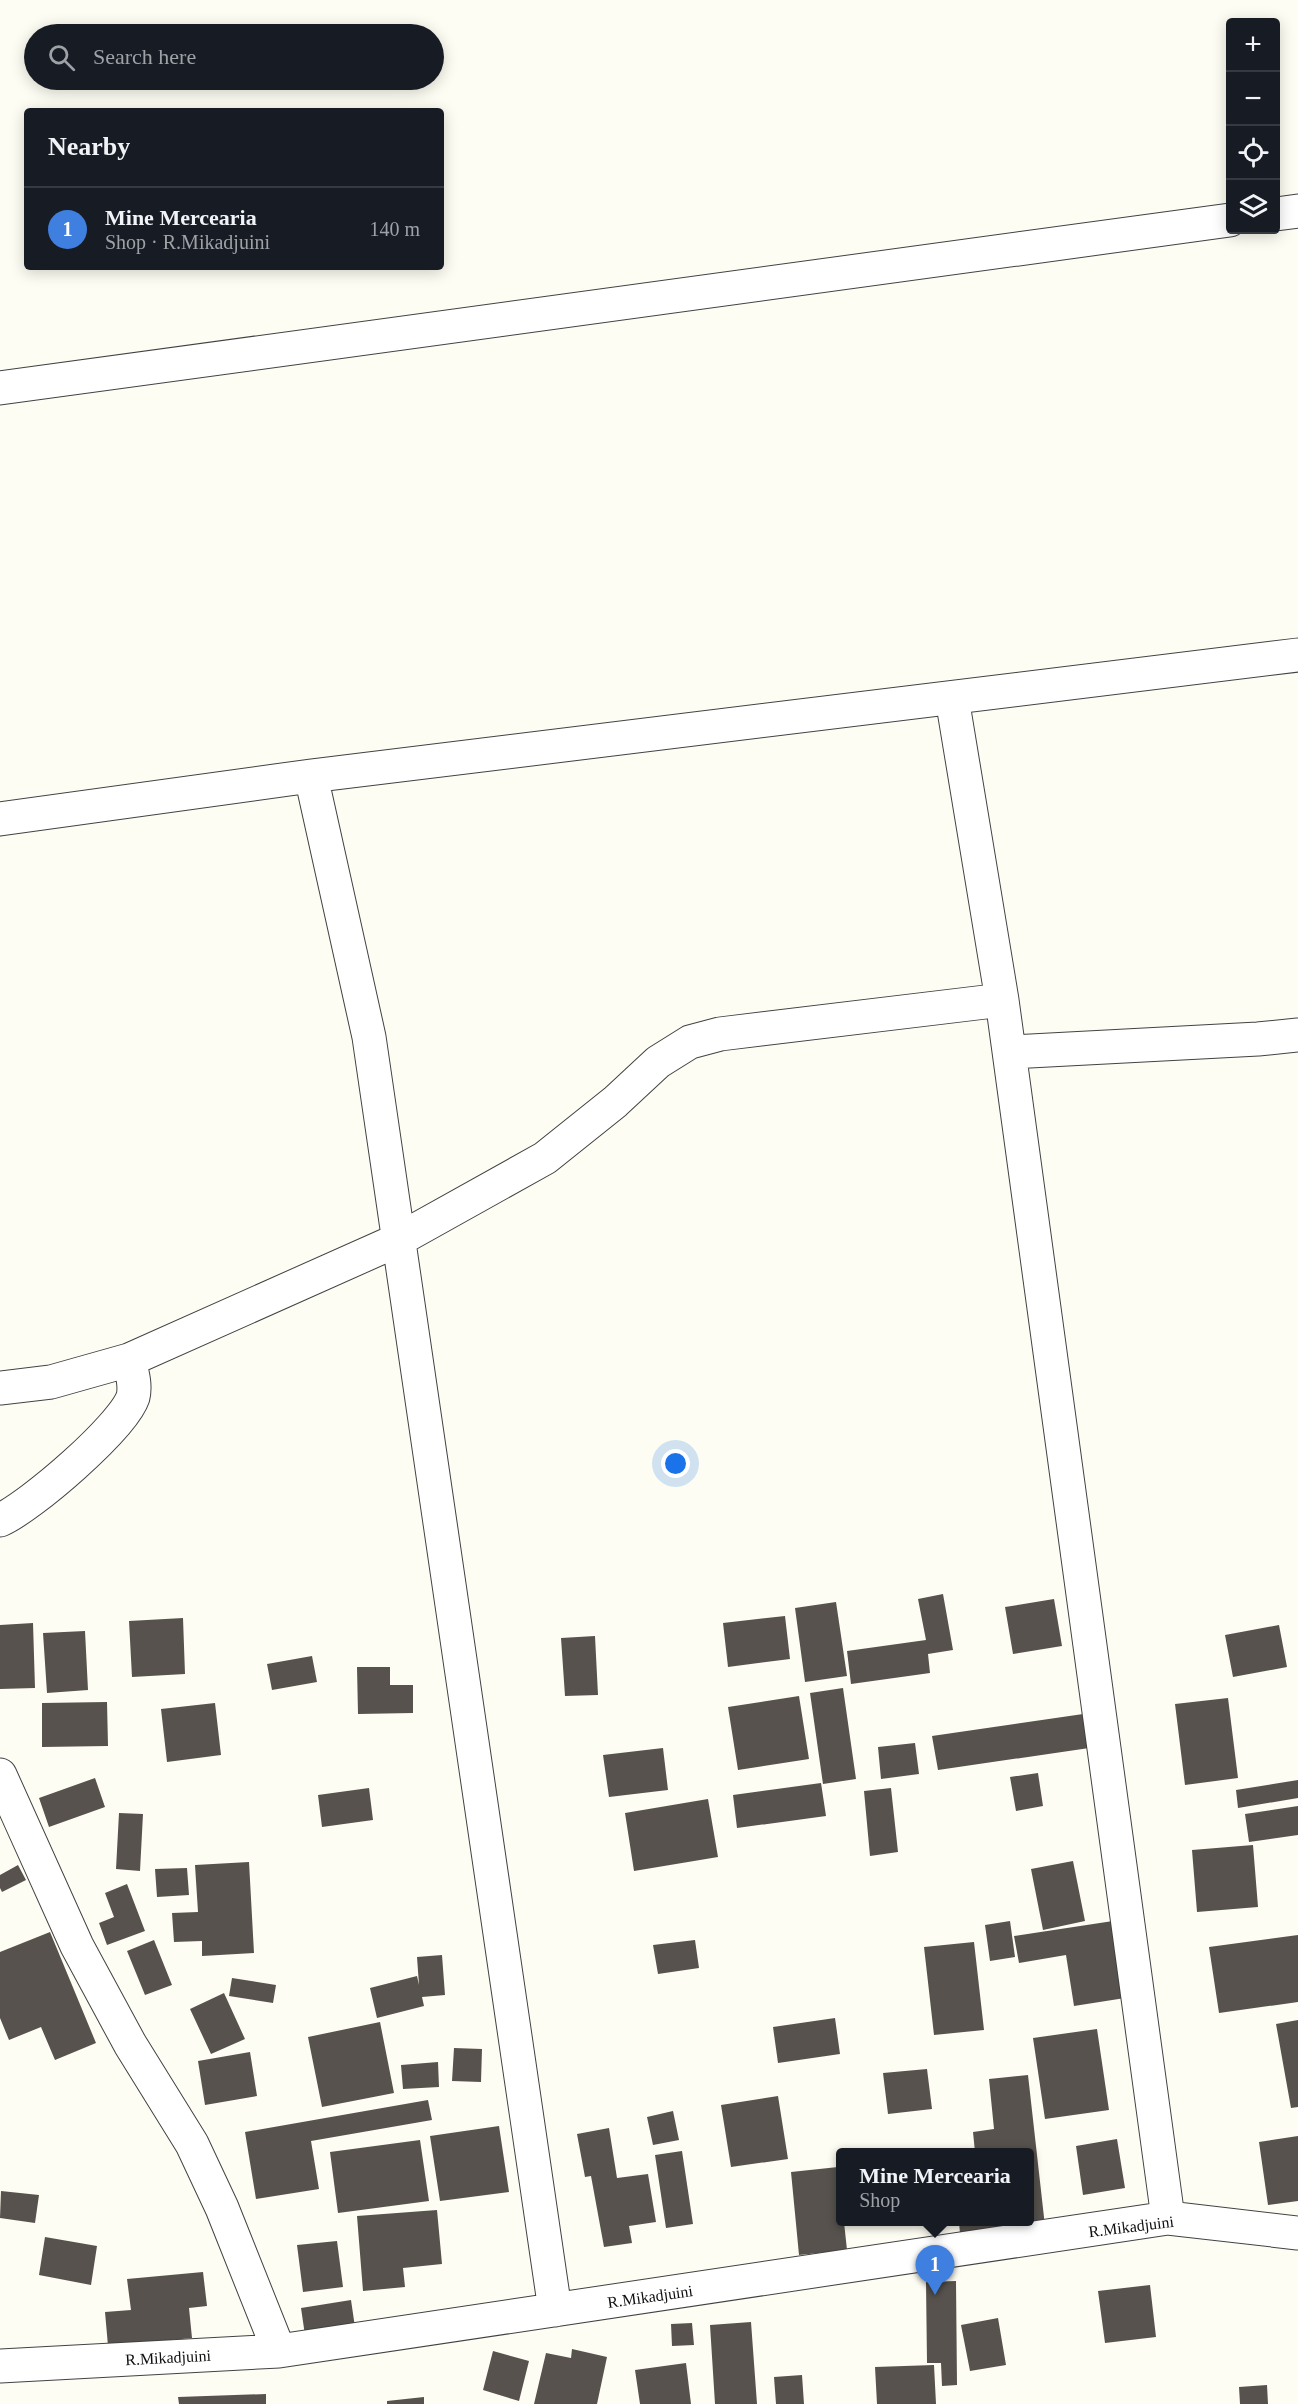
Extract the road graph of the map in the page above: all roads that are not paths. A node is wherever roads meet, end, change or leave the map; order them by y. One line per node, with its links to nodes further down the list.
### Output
1 (1298, 211): 2 (street)
2 (1280, 213)
3 (1226, 221): 4 (street)
4 (0, 388)
5 (1298, 655): 6 (street)
6 (952, 698): 7 (street); 9 (street)
7 (311, 776): 8 (street); 12 (street)
8 (0, 819)
9 (1002, 1000): 11 (street); 12 (street)
10 (1298, 1035): 11 (street)
11 (1010, 1052): 17 (street)
12 (398, 1240): 13 (street); 19 (street)
13 (129, 1360): 14 (street); 15 (street)
14 (0, 1388)
15 (0, 1520)
16 (0, 1775): 20 (street)
17 (1168, 2218): 18 (street, R.Mikadjuini); 19 (street, R.Mikadjuini)
18 (1298, 2233)
19 (555, 2310): 20 (street, R.Mikadjuini)
20 (279, 2351): 21 (street, R.Mikadjuini)
21 (0, 2366)

